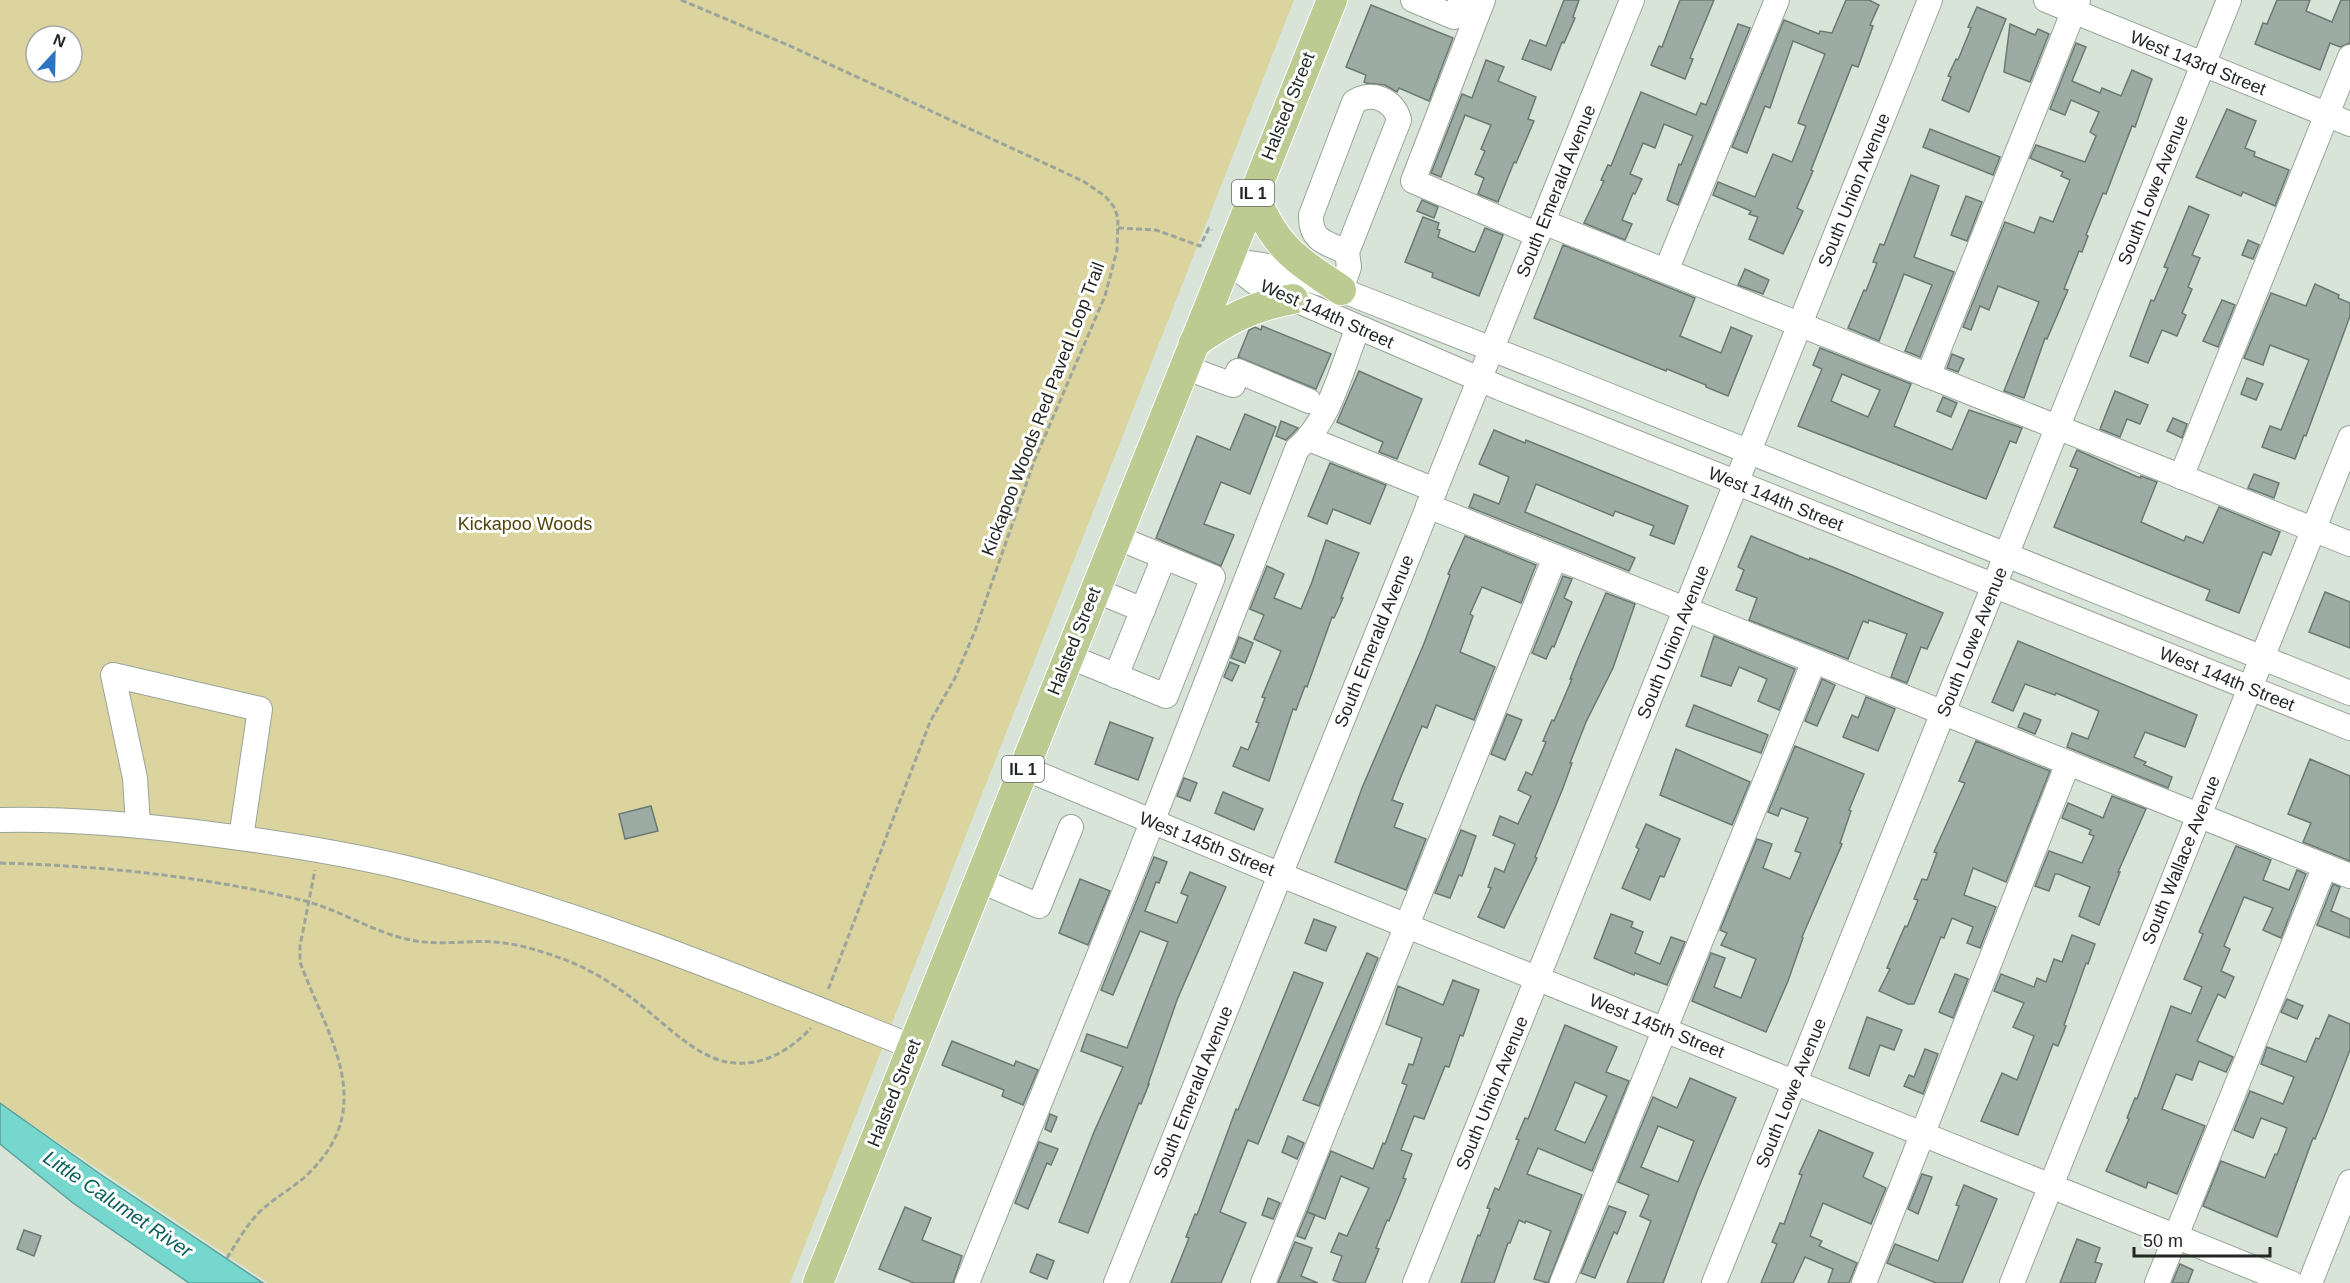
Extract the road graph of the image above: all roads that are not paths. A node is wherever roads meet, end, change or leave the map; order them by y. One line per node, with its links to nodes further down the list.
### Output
1 (1332, 0): 15 (main road, Halsted Street / IL 1)
2 (1413, 0): 3 (street)
3 (1461, 0)
4 (1483, 0): 16 (street)
5 (1632, 0): 16 (street, South Emerald Avenue)
6 (1777, 0): 19 (street)
7 (1930, 0): 22 (street, South Union Avenue)
8 (2046, 0): 10 (street, West 143rd Street)
9 (2229, 0): 12 (street, South Lowe Avenue)
10 (2076, 6): 12 (street, West 143rd Street); 26 (street)
11 (2350, 57): 13 (street)
12 (2203, 65): 13 (street, West 143rd Street); 29 (street, South Lowe Avenue)
13 (2327, 115): 14 (street, West 143rd Street); 33 (street)
14 (2350, 124)
15 (1253, 192): 18 (main road, Halsted Street / IL 1); 20 (main road)
16 (1540, 229): 19 (street); 24 (street, South Emerald Avenue)
17 (1347, 252): 17 (street); 20 (street)
18 (1226, 260): 20 (street, West 144th Street); 21 (street, West 144th Street); 25 (main road, Halsted Street / IL 1)
19 (1666, 272): 22 (street)
20 (1341, 290): 24 (street, West 144th Street)
21 (1293, 299): 23 (street, West 144th Street); 25 (main road)
22 (1800, 325): 26 (street); 32 (street, South Union Avenue)
23 (1358, 328): 27 (street, West 144th Street); 31 (street)
24 (1492, 349): 27 (street, South Emerald Avenue); 32 (street, West 144th Street)
25 (1189, 355): 28 (street); 37 (main road, Halsted Street / IL 1)
26 (1928, 376): 29 (street)
27 (1480, 380): 34 (street, West 144th Street); 35 (street, South Emerald Avenue)
28 (1309, 401)
29 (2058, 427): 33 (street); 39 (street, South Lowe Avenue)
30 (2350, 438): 36 (street, South Wallace Avenue)
31 (1309, 439): 35 (street); 58 (street)
32 (1749, 451): 34 (street, South Union Avenue); 39 (street, West 144th Street)
33 (2181, 477): 36 (street)
34 (1736, 483): 42 (street, West 144th Street); 44 (street, South Union Avenue)
35 (1432, 498): 41 (street); 63 (street, South Emerald Avenue)
36 (2313, 529): 38 (street); 47 (street, South Wallace Avenue)
37 (1116, 537): 40 (street); 43 (main road, Halsted Street / IL 1)
38 (2350, 544)
39 (2007, 555): 42 (street, South Lowe Avenue); 47 (street, West 144th Street)
40 (1164, 557): 45 (street); 49 (street)
41 (1555, 557): 44 (street); 66 (street)
42 (1994, 586): 50 (street, West 144th Street); 52 (street, South Lowe Avenue)
43 (1095, 590): 45 (street); 46 (main road, Halsted Street / IL 1)
44 (1685, 609): 48 (street); 67 (street, South Union Avenue)
45 (1143, 610): 49 (street)
46 (1068, 656): 49 (street); 55 (main road, Halsted Street / IL 1)
47 (2262, 658): 50 (street, South Wallace Avenue); 51 (street, West 144th Street)
48 (1814, 661): 52 (street); 68 (street)
49 (1116, 676)
50 (2250, 688): 53 (street, West 144th Street); 56 (street, South Wallace Avenue)
51 (2350, 693)
52 (1943, 713): 54 (street); 70 (street, South Lowe Avenue)
53 (2350, 728)
54 (2068, 763): 56 (street); 71 (street)
55 (1024, 768): 58 (street, West 145th Street); 65 (main road, Halsted Street / IL 1)
56 (2199, 815): 62 (street); 73 (street, South Wallace Avenue)
57 (0, 820): 59 (street)
58 (1152, 821): 63 (street, West 145th Street); 76 (street)
59 (138, 825): 61 (street); 61 (street)
60 (1071, 827): 65 (street)
61 (241, 838): 69 (street)
62 (2325, 866): 64 (street); 74 (street)
63 (1281, 874): 66 (street, West 145th Street); 77 (street, South Emerald Avenue)
64 (2350, 876)
65 (979, 880): 69 (main road, Halsted Street / IL 1)
66 (1408, 926): 67 (street, West 145th Street); 78 (street)
67 (1538, 978): 68 (street, West 145th Street); 79 (street, South Union Avenue)
68 (1665, 1029): 70 (street, West 145th Street); 80 (street)
69 (912, 1047): 75 (main road, Halsted Street / IL 1)
70 (1795, 1082): 71 (street, West 145th Street); 81 (street, South Lowe Avenue)
71 (1922, 1134): 73 (street, West 145th Street); 82 (street)
72 (2350, 1182): 86 (street)
73 (2050, 1187): 74 (street, West 145th Street); 83 (street, South Wallace Avenue)
74 (2176, 1237): 84 (street); 85 (street, West 145th Street)
75 (824, 1281)
76 (967, 1283)
77 (1116, 1283)
78 (1263, 1283)
79 (1415, 1283)
80 (1562, 1283)
81 (1714, 1283)
82 (1864, 1283)
83 (2012, 1283)
84 (2157, 1283)
85 (2291, 1283)
86 (2310, 1283)

